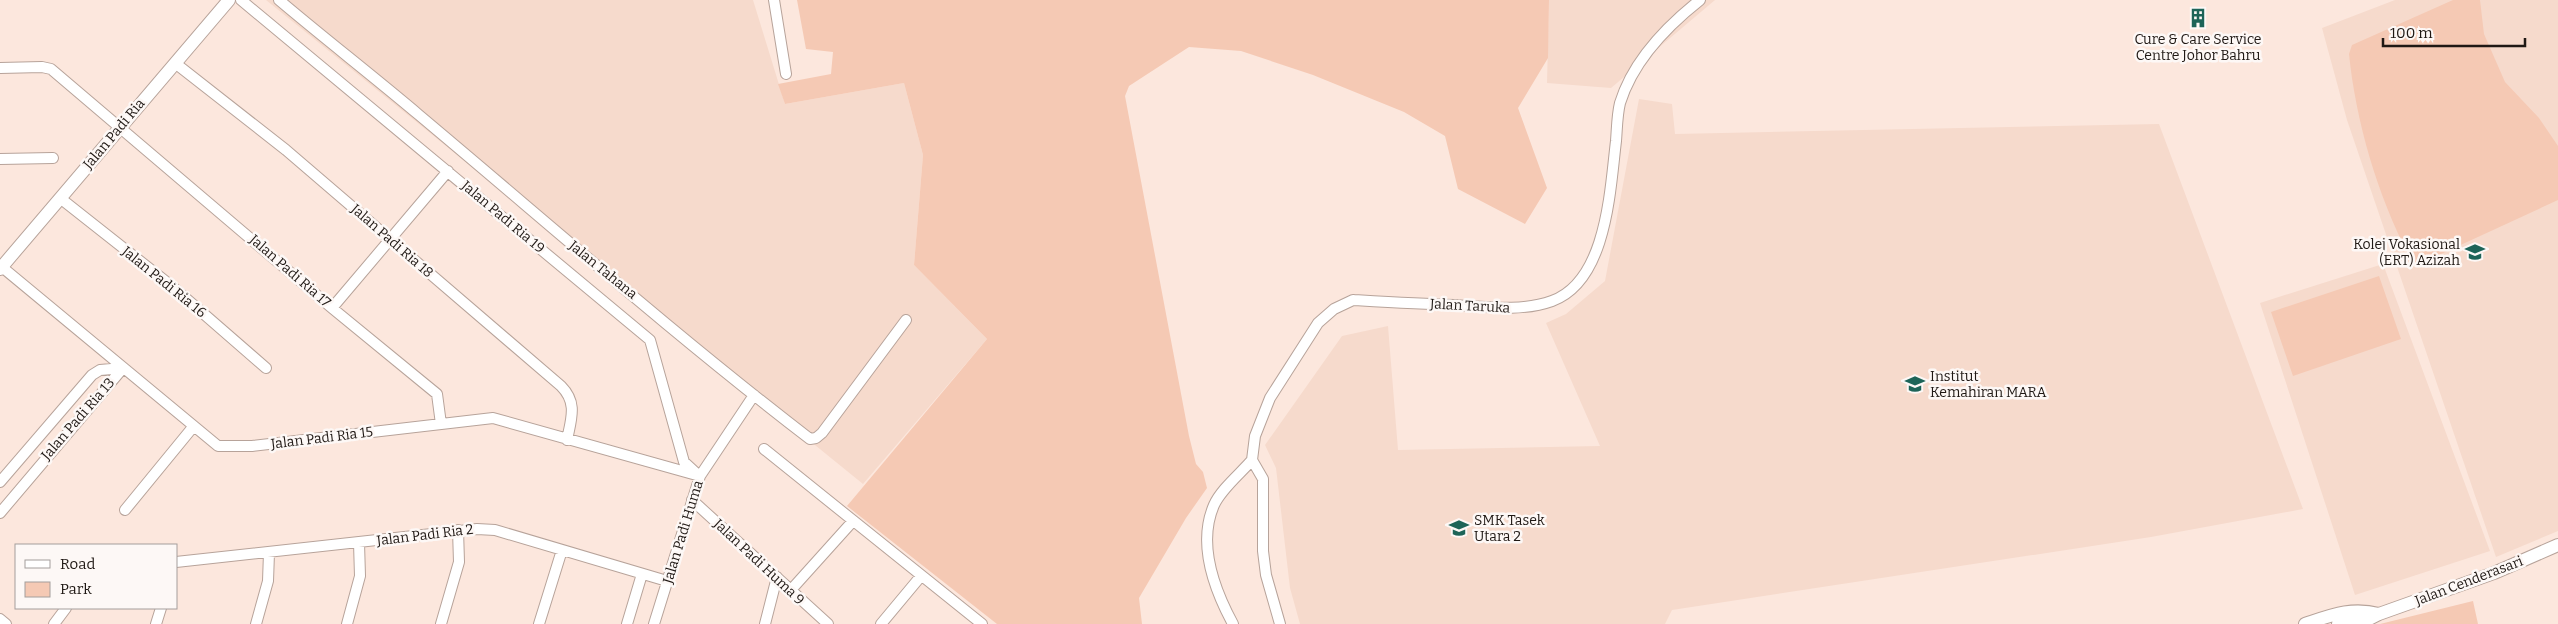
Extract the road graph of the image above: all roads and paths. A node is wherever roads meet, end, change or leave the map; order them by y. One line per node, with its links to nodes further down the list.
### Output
1 (228, 0): 6 (street, Jalan Padi Ria)
2 (241, 0): 12 (street, Jalan Padi Ria 19)
3 (279, 0): 20 (street, Jalan Tahana)
4 (774, 0): 8 (street)
5 (1700, 0): 25 (street, Jalan Taruka)
6 (175, 63): 9 (street, Jalan Padi Ria); 14 (street, Jalan Padi Ria 18)
7 (0, 68): 9 (street, Jalan Padi Ria 17)
8 (786, 74)
9 (120, 127): 13 (street, Jalan Padi Ria); 16 (street, Jalan Padi Ria 17)
10 (53, 158): 11 (street)
11 (0, 159)
12 (448, 171): 14 (street); 26 (street, Jalan Padi Ria 19)
13 (60, 198): 15 (street, Jalan Padi Ria); 19 (street, Jalan Padi Ria 16)
14 (390, 239): 16 (street); 23 (street, Jalan Padi Ria 18)
15 (1, 268): 18 (street, Jalan Padi Ria 15)
16 (332, 308): 21 (street, Jalan Padi Ria 17)
17 (906, 320): 20 (street, Jalan Tahana)
18 (123, 368): 22 (street, Jalan Padi Ria 15); 27 (street, Jalan Padi Ria 13); 30 (street, Jalan Padi Ria 13)
19 (266, 368)
20 (754, 396): 26 (street, Jalan Padi Huma)
21 (441, 424): 22 (street, Jalan Padi Ria 15); 23 (street, Jalan Padi Ria 15)
22 (193, 427): 29 (street)
23 (567, 440): 26 (street, Jalan Padi Ria 15)
24 (764, 449): 31 (street)
25 (1252, 460): 60 (street); 61 (street)
26 (700, 476): 28 (street, Jalan Padi Huma)
27 (0, 482)
28 (692, 500): 40 (street, Jalan Padi Huma 9); 41 (street, Jalan Padi Huma)
29 (125, 510)
30 (0, 513)
31 (853, 521): 39 (street); 42 (street)
32 (458, 530): 33 (street, Jalan Padi Ria 2); 35 (street, Jalan Padi Ria 2); 52 (street)
33 (359, 543): 36 (street, Jalan Padi Ria 2); 51 (street)
34 (2558, 545): 45 (street, Jalan Cenderasari)
35 (562, 550): 38 (street, Jalan Padi Ria 2); 53 (street)
36 (269, 553): 37 (street, Jalan Padi Ria 2); 50 (street)
37 (178, 562)
38 (642, 574): 41 (street, Jalan Padi Ria 2); 54 (street, Jalan Padi Huma)
39 (921, 576): 58 (street); 59 (street)
40 (777, 577): 42 (street, Jalan Padi Huma 9); 56 (street)
41 (667, 582): 55 (street, Jalan Padi Huma)
42 (790, 591): 57 (street, Jalan Padi Huma 9)
43 (65, 609): 48 (street)
44 (161, 609): 49 (street)
45 (2363, 616): 62 (street); 64 (street)
46 (0, 619): 47 (street)
47 (6, 624)
48 (54, 624)
49 (156, 624)
50 (256, 624)
51 (347, 624)
52 (441, 624)
53 (539, 624)
54 (627, 624)
55 (654, 624)
56 (764, 624)
57 (828, 624)
58 (882, 624)
59 (982, 624)
60 (1233, 624)
61 (1280, 624)
62 (2306, 624): 63 (street)
63 (2313, 624)
64 (2338, 624)

